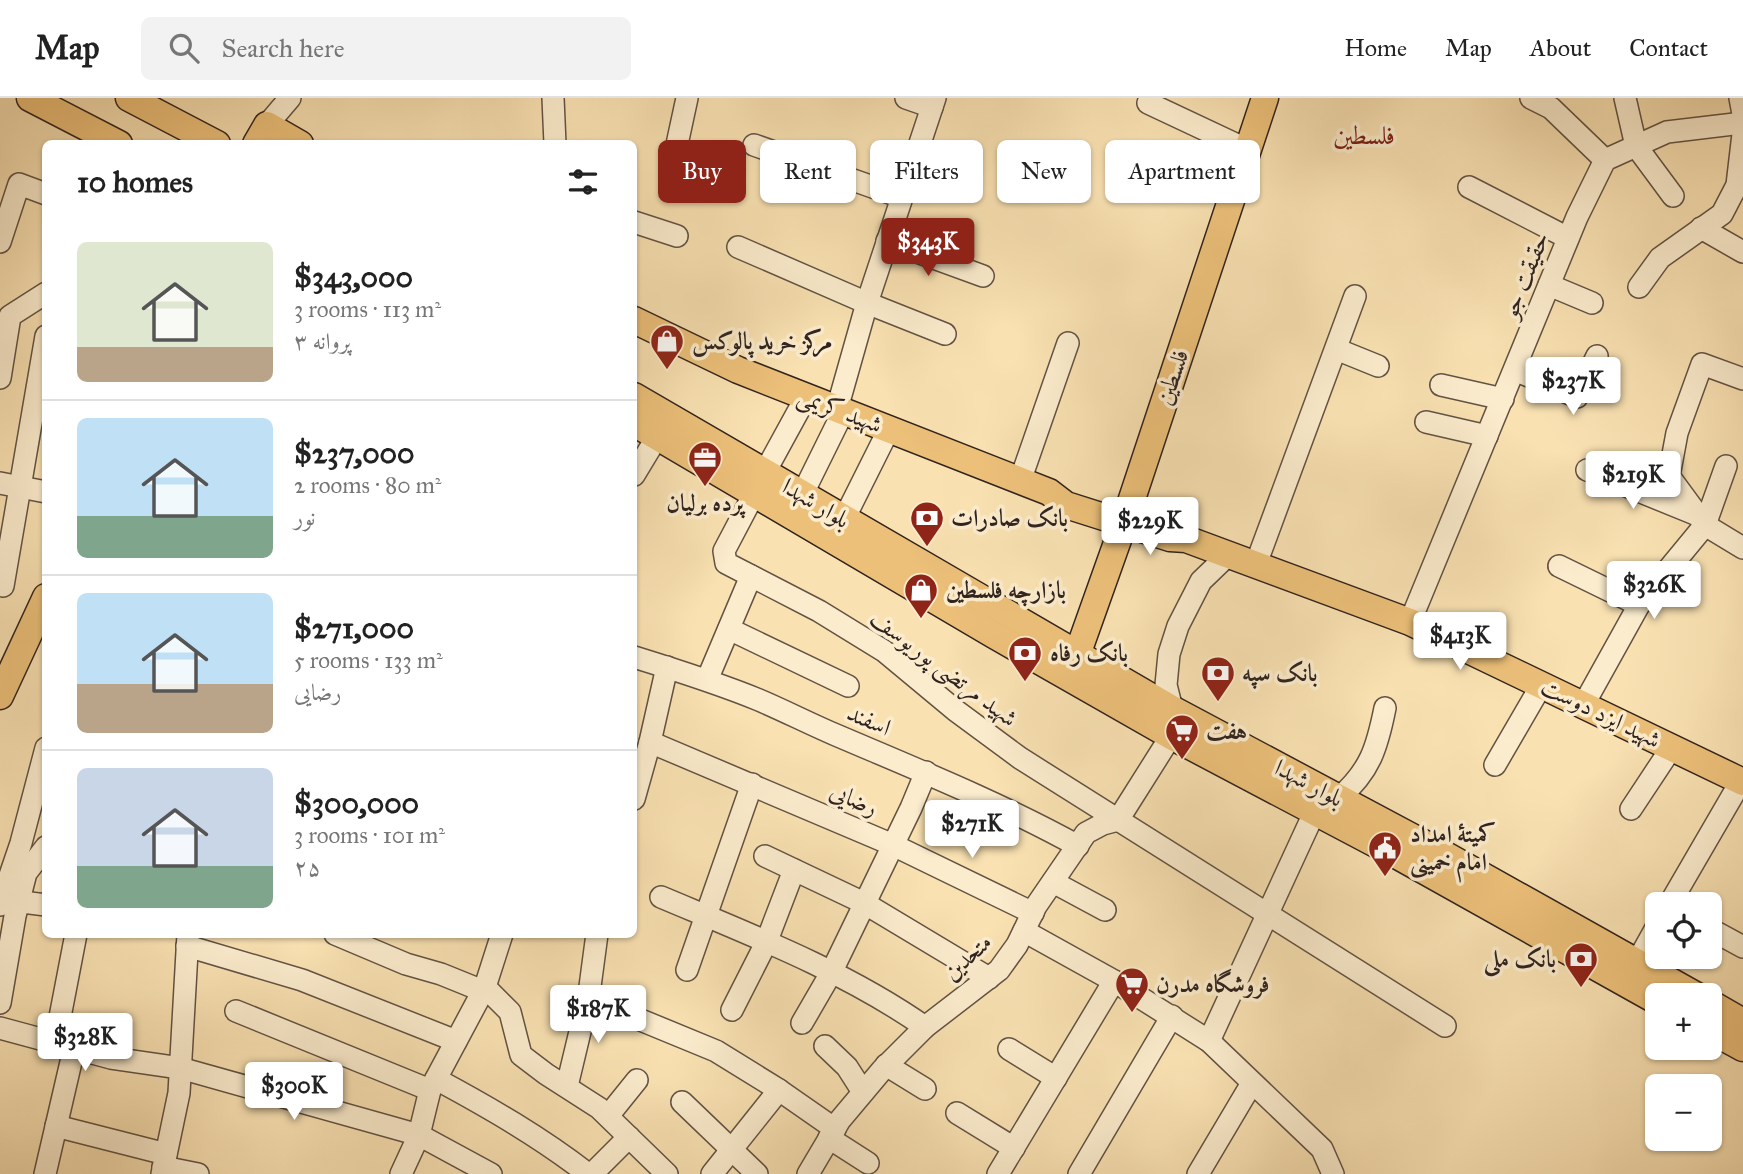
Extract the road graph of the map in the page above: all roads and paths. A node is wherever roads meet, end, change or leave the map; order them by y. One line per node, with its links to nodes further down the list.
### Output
1 (30, 98): 18 (main road)
2 (129, 98): 19 (main road)
3 (290, 98): 16 (street)
4 (553, 98): 21 (street)
5 (687, 98): 22 (street)
6 (906, 98): 11 (street)
7 (1265, 98): 25 (main road, فلسطین)
8 (1531, 98): 13 (street)
9 (1625, 98): 27 (street)
10 (1740, 98): 14 (street)
11 (933, 102): 23 (street)
12 (1148, 103): 24 (street)
13 (1556, 103): 28 (street)
14 (1743, 114)
15 (1743, 122): 27 (street)
16 (262, 134): 20 (main road)
17 (1743, 134): 36 (street)
18 (103, 140)
19 (209, 140)
20 (285, 140)
21 (555, 140)
22 (678, 140)
23 (920, 140)
24 (1227, 140)
25 (1251, 140)
26 (754, 145): 29 (street)
27 (1636, 146): 28 (street); 32 (street)
28 (1605, 160): 38 (street, حقیقت جو)
29 (870, 186)
30 (1469, 187): 38 (street)
31 (42, 193): 40 (street)
32 (1673, 196)
33 (899, 203): 39 (street)
34 (1230, 203): 78 (main road, فلسطین)
35 (637, 223): 37 (street)
36 (1702, 228): 42 (street); 45 (street)
37 (677, 236)
38 (1569, 238): 44 (street, حقیقت جو)
39 (887, 241): 43 (street); 48 (street)
40 (0, 242)
41 (737, 247): 48 (street)
42 (1743, 252)
43 (983, 276)
44 (1549, 285): 49 (street); 57 (street, حقیقت جو)
45 (1639, 287)
46 (42, 296): 58 (street)
47 (1355, 296): 53 (street)
48 (867, 303): 51 (street); 64 (street)
49 (1592, 303)
50 (637, 321): 61 (main road, شهید کریمی)
51 (945, 334)
52 (1068, 343): 73 (street)
53 (1336, 349): 56 (street); 83 (street)
54 (42, 353): 75 (street)
55 (1597, 356): 57 (street)
56 (1378, 366)
57 (1515, 369): 63 (street, حقیقت جو)
58 (0, 378)
59 (1743, 379): 80 (street)
60 (1441, 385): 63 (street)
61 (806, 397): 64 (main road, شهید کریمی); 74 (street)
62 (637, 398): 74 (main road, بلوار شهدا)
63 (1503, 399): 68 (street, حقیقت جو)
64 (840, 410): 67 (main road, شهید کریمی); 77 (street)
65 (1426, 422): 68 (street)
66 (637, 425): 69 (main road, بلوار شهدا)
67 (888, 429): 73 (main road, شهید کریمی); 79 (street)
68 (1487, 436): 88 (street, حقیقت جو)
69 (657, 437): 71 (street); 74 (main road, بلوار شهدا)
70 (1726, 466): 80 (street)
71 (637, 470)
72 (1587, 470): 80 (street)
73 (1020, 481): 78 (main road, شهید کریمی)
74 (759, 483): 77 (main road, بلوار شهدا); 85 (street, شهید مرتضی پوریوسف); 101 (main road, بلوار شهدا)
75 (10, 484): 76 (street); 86 (street)
76 (42, 491)
77 (803, 495): 79 (main road, بلوار شهدا)
78 (1125, 517): 82 (main road, شهید ایزد دوست); 91 (main road, فلسطین)
79 (844, 519): 91 (main road, بلوار شهدا)
80 (1700, 519): 81 (street); 87 (street)
81 (1743, 548)
82 (1228, 555): 83 (main road, شهید ایزد دوست); 100 (street)
83 (1256, 564): 88 (main road, شهید ایزد دوست)
84 (1559, 566): 87 (street)
85 (751, 576): 90 (street); 113 (street, شهید مرتضی پوریوسف)
86 (3, 586)
87 (1639, 605): 98 (street)
88 (1410, 622): 95 (main road, شهید ایزد دوست)
89 (39, 629): 97 (main road)
90 (729, 629): 94 (street); 96 (street)
91 (1077, 655): 100 (main road, بلوار شهدا)
92 (637, 658): 93 (street, اسفند)
93 (667, 667): 94 (street, اسفند); 102 (street)
94 (707, 680): 106 (street, اسفند)
95 (1542, 684): 98 (main road, شهید ایزد دوست); 105 (street)
96 (848, 686)
97 (0, 696)
98 (1584, 704): 103 (main road, شهید ایزد دوست)
99 (1385, 708): 110 (street)
100 (1172, 709): 110 (main road, بلوار شهدا)
101 (1171, 736): 112 (main road, بلوار شهدا); 113 (street)
102 (650, 741): 108 (street, رضایی); 109 (street)
103 (1672, 747): 107 (main road, شهید ایزد دوست); 111 (street)
104 (42, 763): 124 (street)
105 (1495, 765)
106 (926, 772): 115 (street); 116 (street, اسفند)
107 (1742, 781): 122 (street)
108 (752, 784): 115 (street, رضایی); 129 (street)
109 (637, 788)
110 (1339, 798): 114 (main road, بلوار شهدا)
111 (1631, 809)
112 (1315, 811): 114 (main road, بلوار شهدا); 128 (street)
113 (1118, 820): 116 (street, متحدین); 128 (street, شهید مرتضی پوریوسف)
114 (1394, 841): 119 (main road, بلوار شهدا)
115 (893, 845): 125 (street); 130 (street, رضایی)
116 (1078, 846): 121 (street, متحدین)
117 (42, 855): 124 (street)
118 (765, 856): 120 (street)
119 (1436, 864): 140 (main road, بلوار شهدا); 148 (main road, بلوار شهدا)
120 (794, 870): 125 (street); 137 (street)
121 (1054, 882): 127 (street); 130 (street, متحدین)
122 (1677, 892)
123 (661, 897): 129 (street)
124 (7, 902): 126 (street); 149 (street)
125 (864, 903): 142 (street); 143 (street)
126 (42, 905)
127 (1105, 910)
128 (1268, 915): 156 (street, شهید مرتضی پوریوسف); 161 (street)
129 (706, 916): 137 (street); 141 (street)
130 (1029, 922): 143 (street, متحدین); 144 (street, رضایی)
131 (1722, 936): 138 (street)
132 (76, 938): 162 (street)
133 (344, 938): 146 (street)
134 (501, 938): 146 (street)
135 (596, 938): 147 (street)
136 (188, 940): 160 (street); 167 (street)
137 (766, 943): 142 (street); 150 (street)
138 (1743, 947)
139 (1645, 948): 140 (street)
140 (1637, 962): 145 (main road, بلوار شهدا)
141 (687, 970)
142 (831, 973): 155 (street); 157 (street)
143 (989, 978): 157 (street, متحدین)
144 (1114, 981): 153 (street, رضایی); 168 (street)
145 (1673, 983)
146 (484, 989): 160 (street); 172 (street)
147 (589, 994): 172 (street); 173 (street)
148 (1645, 994)
149 (0, 1003)
150 (732, 1010)
151 (1722, 1010): 154 (main road)
152 (236, 1011): 171 (street)
153 (1172, 1016): 161 (street, رضایی); 197 (street)
154 (1743, 1022)
155 (802, 1023)
156 (1446, 1026)
157 (925, 1027): 166 (street, متحدین)
158 (0, 1028): 162 (street)
159 (1722, 1037): 164 (main road)
160 (456, 1041): 171 (street)
161 (1209, 1041): 170 (street, رضایی)
162 (64, 1046): 167 (street); 179 (street)
163 (825, 1046): 175 (street)
164 (1743, 1048)
165 (1009, 1049): 168 (street)
166 (886, 1065): 174 (street); 175 (street, متحدین)
167 (180, 1068): 181 (street); 186 (street)
168 (1056, 1078): 183 (street)
169 (637, 1080): 178 (street)
170 (1252, 1083): 198 (street); 199 (street, رضایی)
171 (433, 1085): 181 (street); 191 (street)
172 (567, 1086): 178 (street)
173 (779, 1090): 180 (street); 184 (street)
174 (925, 1090)
175 (863, 1093): 180 (street, متحدین)
176 (682, 1102): 184 (street)
177 (957, 1113): 183 (street)
178 (608, 1116): 182 (street)
179 (56, 1126): 186 (street); 187 (street)
180 (832, 1133): 185 (street); 195 (street, متحدین)
181 (419, 1135): 189 (street); 190 (street)
182 (629, 1137): 191 (street); 192 (street)
183 (1013, 1148): 196 (street)
184 (732, 1151): 193 (street); 194 (street)
185 (868, 1163)
186 (163, 1165): 188 (street)
187 (45, 1174)
188 (198, 1174)
189 (401, 1174)
190 (491, 1174)
191 (590, 1174)
192 (667, 1174)
193 (712, 1174)
194 (757, 1174)
195 (808, 1174)
196 (998, 1174)
197 (1079, 1174)
198 (1198, 1174)
199 (1333, 1174)

